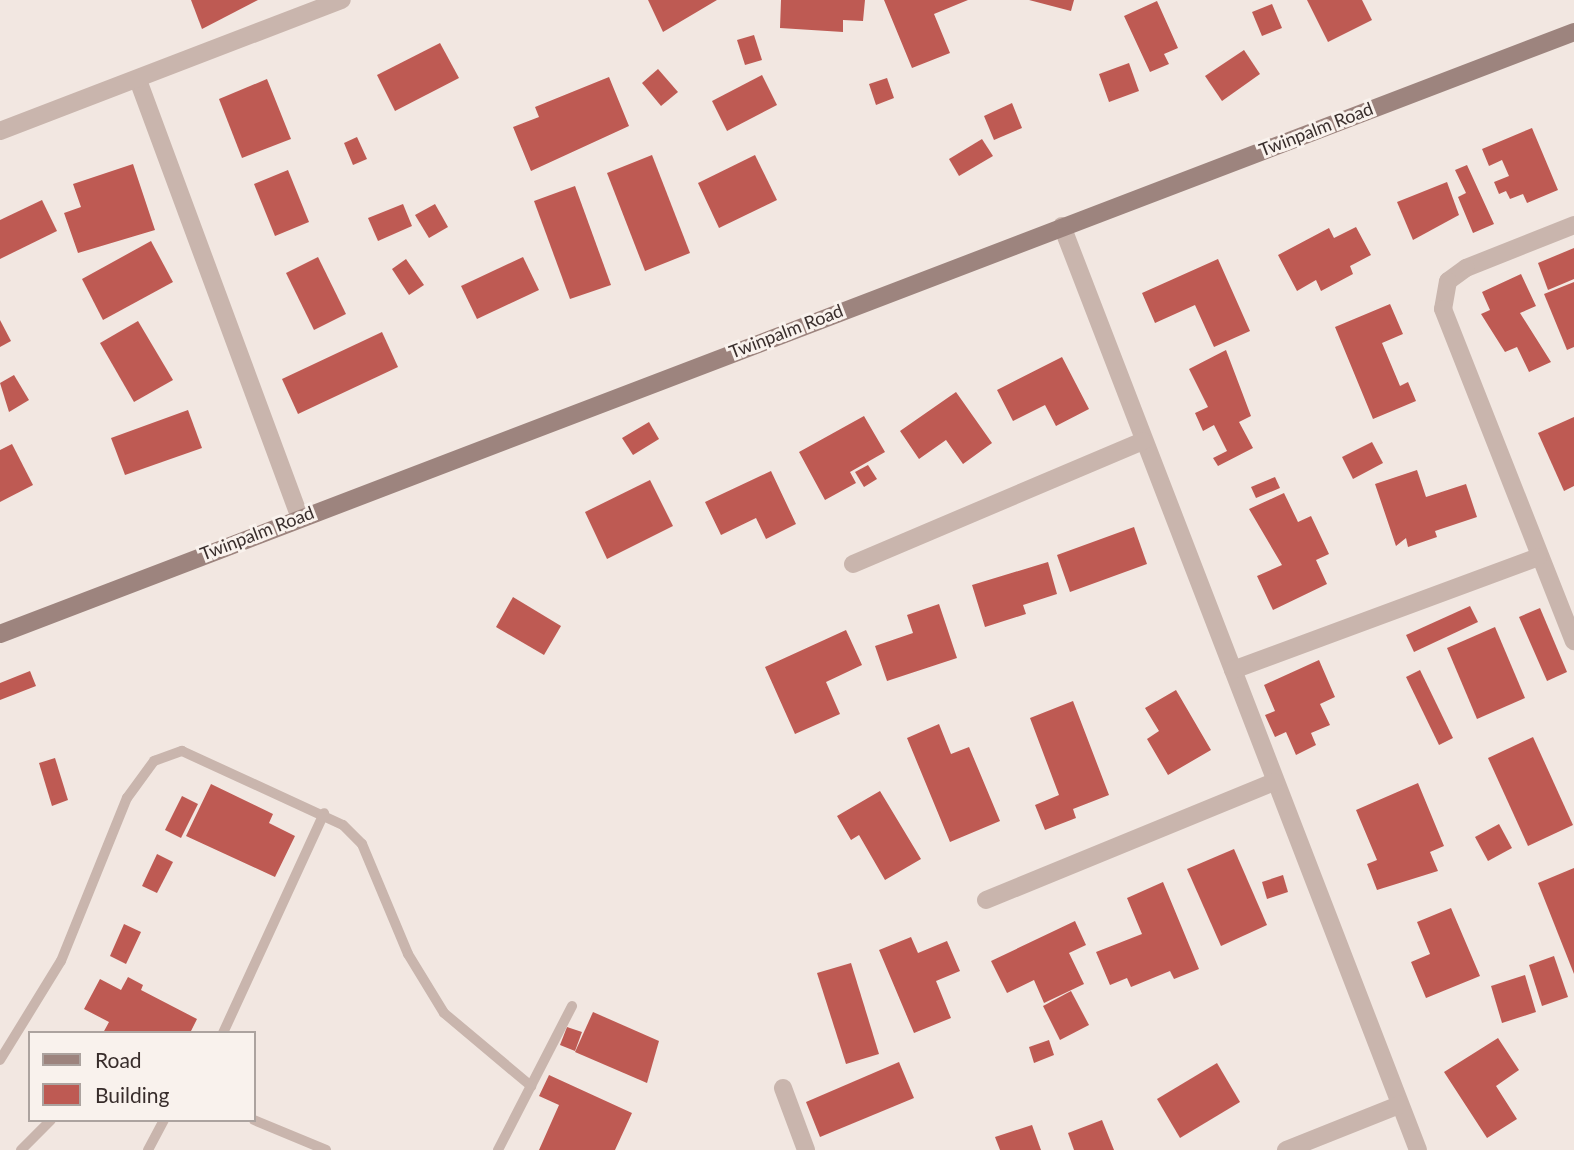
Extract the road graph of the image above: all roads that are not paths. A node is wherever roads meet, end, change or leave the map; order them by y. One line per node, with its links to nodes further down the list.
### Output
1 (342, 0): 3 (street)
2 (1574, 32): 6 (main road, Twinpalm Road)
3 (138, 80): 4 (street); 8 (street)
4 (0, 131)
5 (1574, 225): 9 (street)
6 (1062, 226): 7 (street); 8 (main road, Twinpalm Road)
7 (1143, 441): 10 (street); 13 (street)
8 (299, 516): 11 (main road, Twinpalm Road)
9 (1538, 557): 12 (street); 13 (street)
10 (853, 564)
11 (0, 634)
12 (1574, 641)
13 (1233, 670): 14 (street)
14 (1274, 782): 16 (street); 22 (street)
15 (324, 813): 18 (lane); 19 (lane); 20 (lane)
16 (986, 900)
17 (572, 1006): 20 (lane)
18 (224, 1031)
19 (0, 1060)
20 (531, 1086): 29 (lane)
21 (783, 1088): 30 (street)
22 (1399, 1105): 31 (street); 32 (street)
23 (256, 1120): 28 (lane)
24 (49, 1122): 26 (lane)
25 (161, 1122): 27 (lane)
26 (21, 1150)
27 (148, 1150)
28 (326, 1150)
29 (498, 1150)
30 (806, 1150)
31 (1286, 1150)
32 (1418, 1150)

